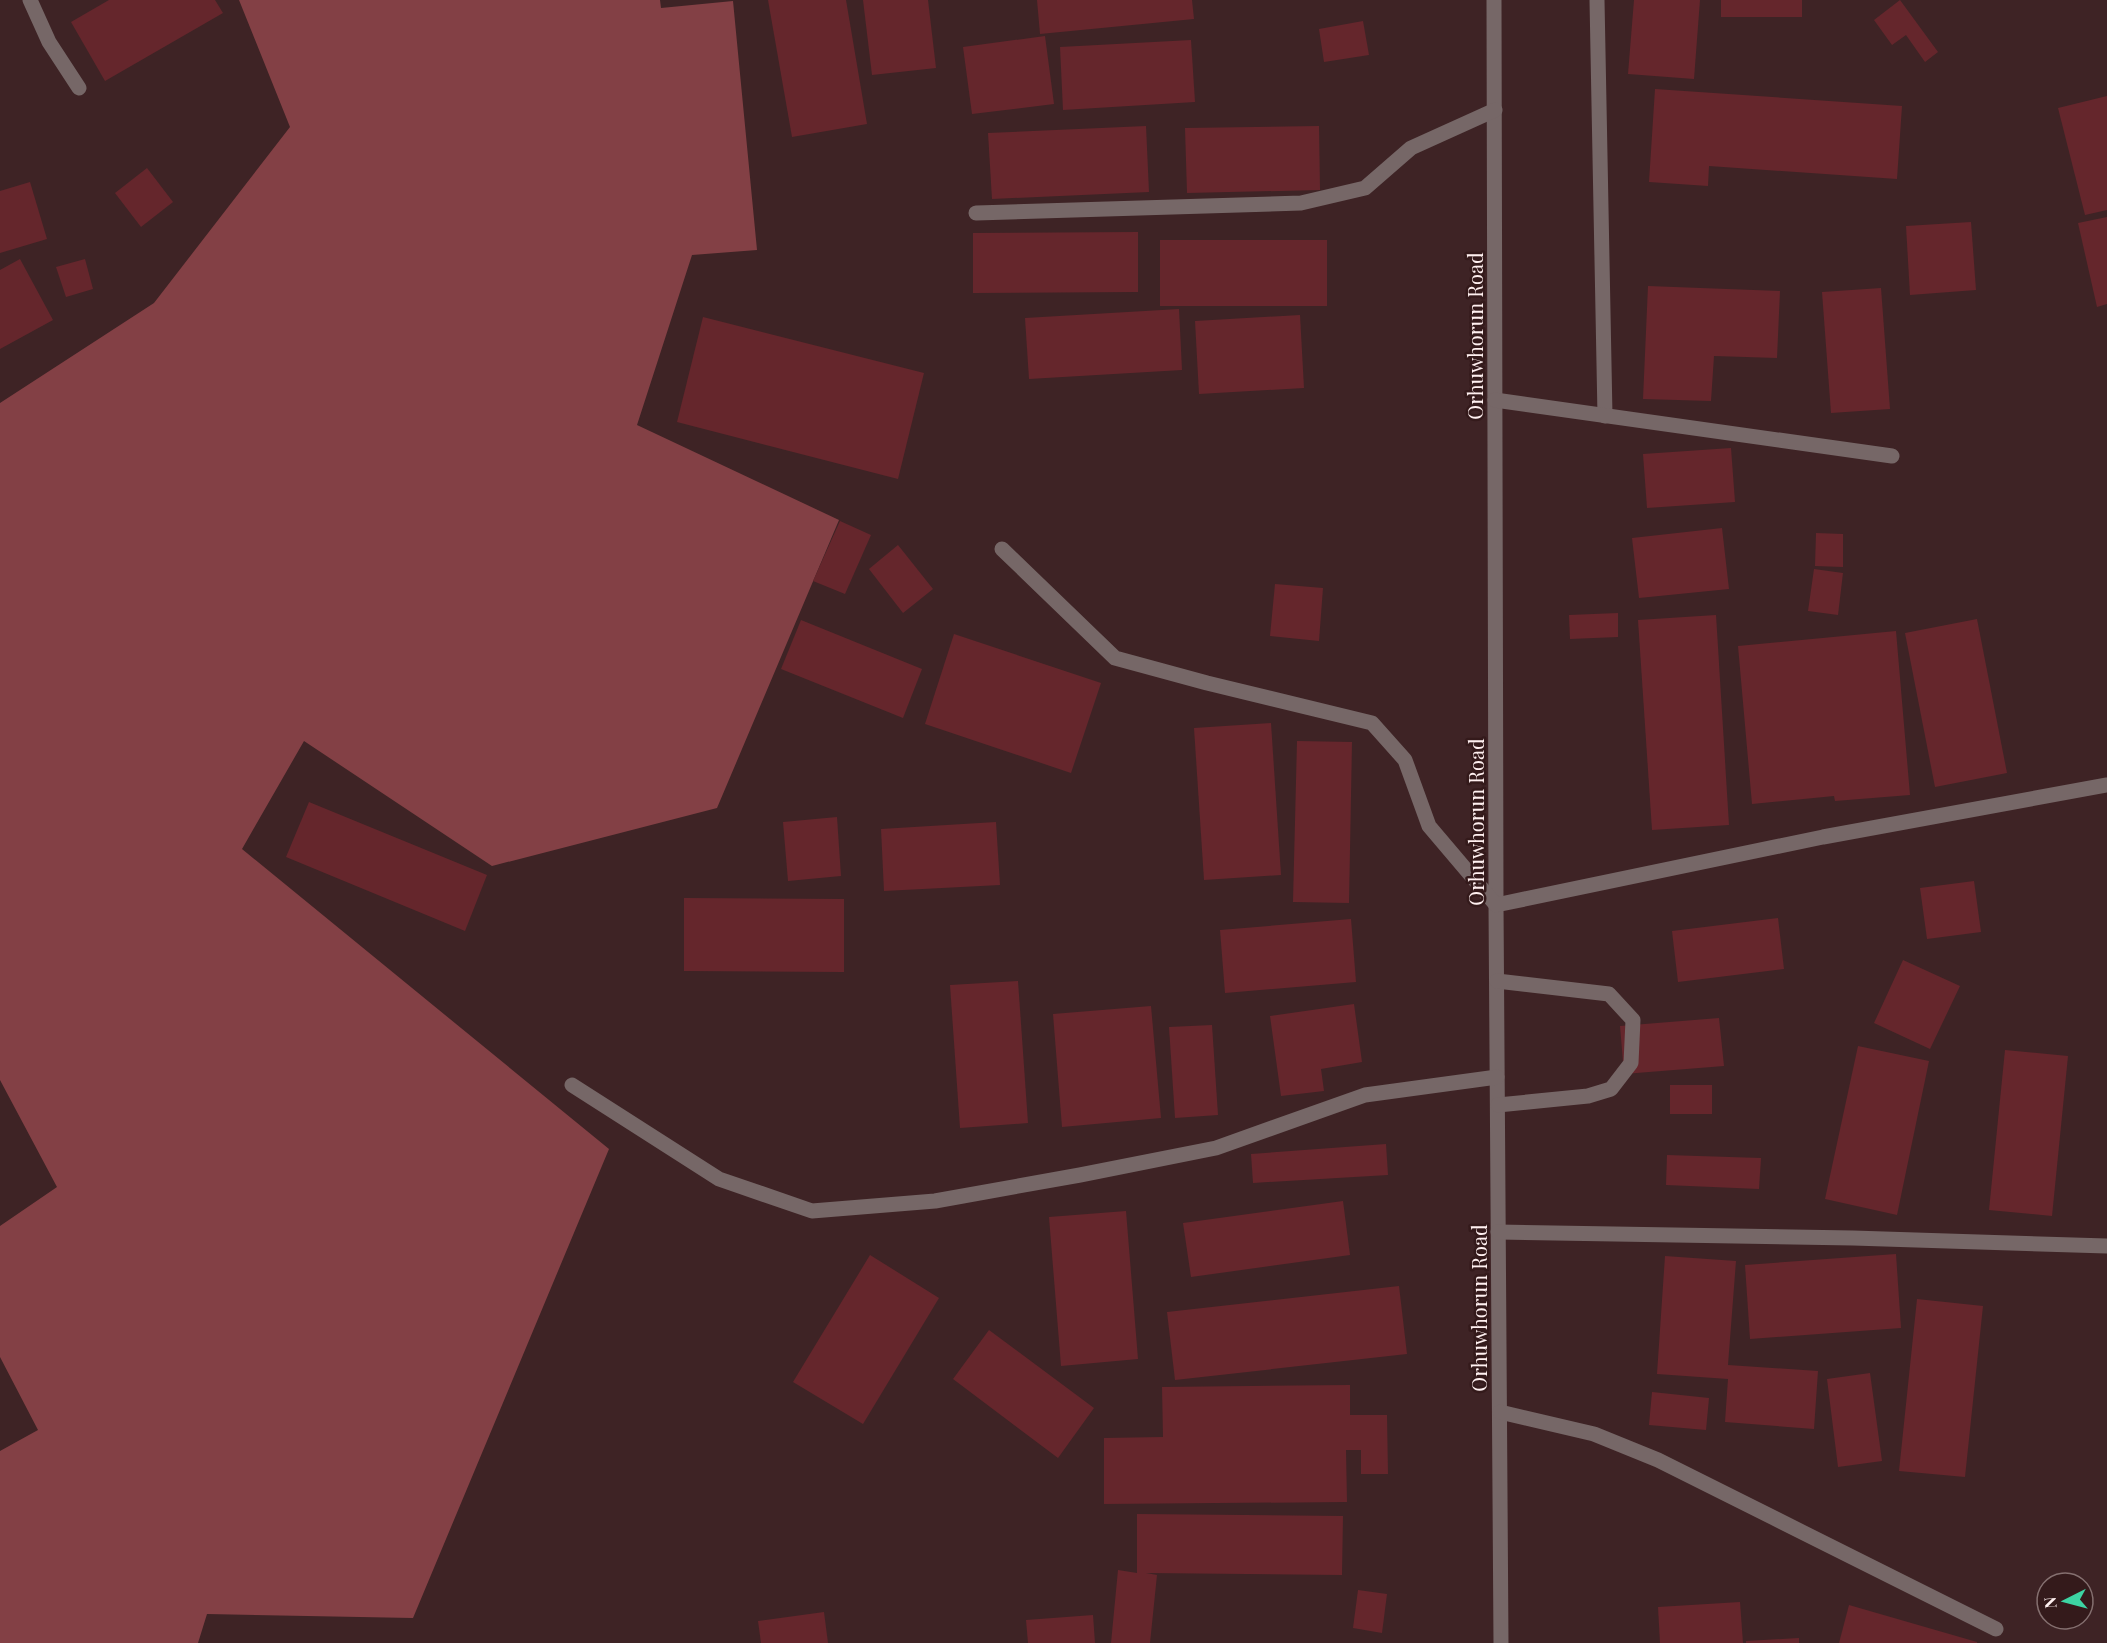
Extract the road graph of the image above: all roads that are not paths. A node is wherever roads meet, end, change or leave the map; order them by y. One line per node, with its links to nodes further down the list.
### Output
1 (30, 0): 4 (street)
2 (1494, 0): 5 (street, Orhuwhorun Road)
3 (1597, 0): 8 (street)
4 (79, 88)
5 (1495, 110): 6 (street); 7 (street, Orhuwhorun Road)
6 (976, 213)
7 (1495, 400): 8 (street); 12 (street, Orhuwhorun Road)
8 (1605, 416): 9 (street)
9 (1892, 456)
10 (1002, 549): 12 (street)
11 (2107, 785): 12 (street)
12 (1496, 905): 13 (street, Orhuwhorun Road)
13 (1497, 981): 14 (street, Orhuwhorun Road); 16 (street)
14 (1497, 1077): 15 (street); 16 (street, Orhuwhorun Road)
15 (572, 1085)
16 (1498, 1105): 17 (street, Orhuwhorun Road)
17 (1498, 1232): 18 (street); 19 (street, Orhuwhorun Road)
18 (2107, 1246)
19 (1500, 1412): 20 (street); 21 (street, Orhuwhorun Road)
20 (1996, 1629)
21 (1501, 1643)

